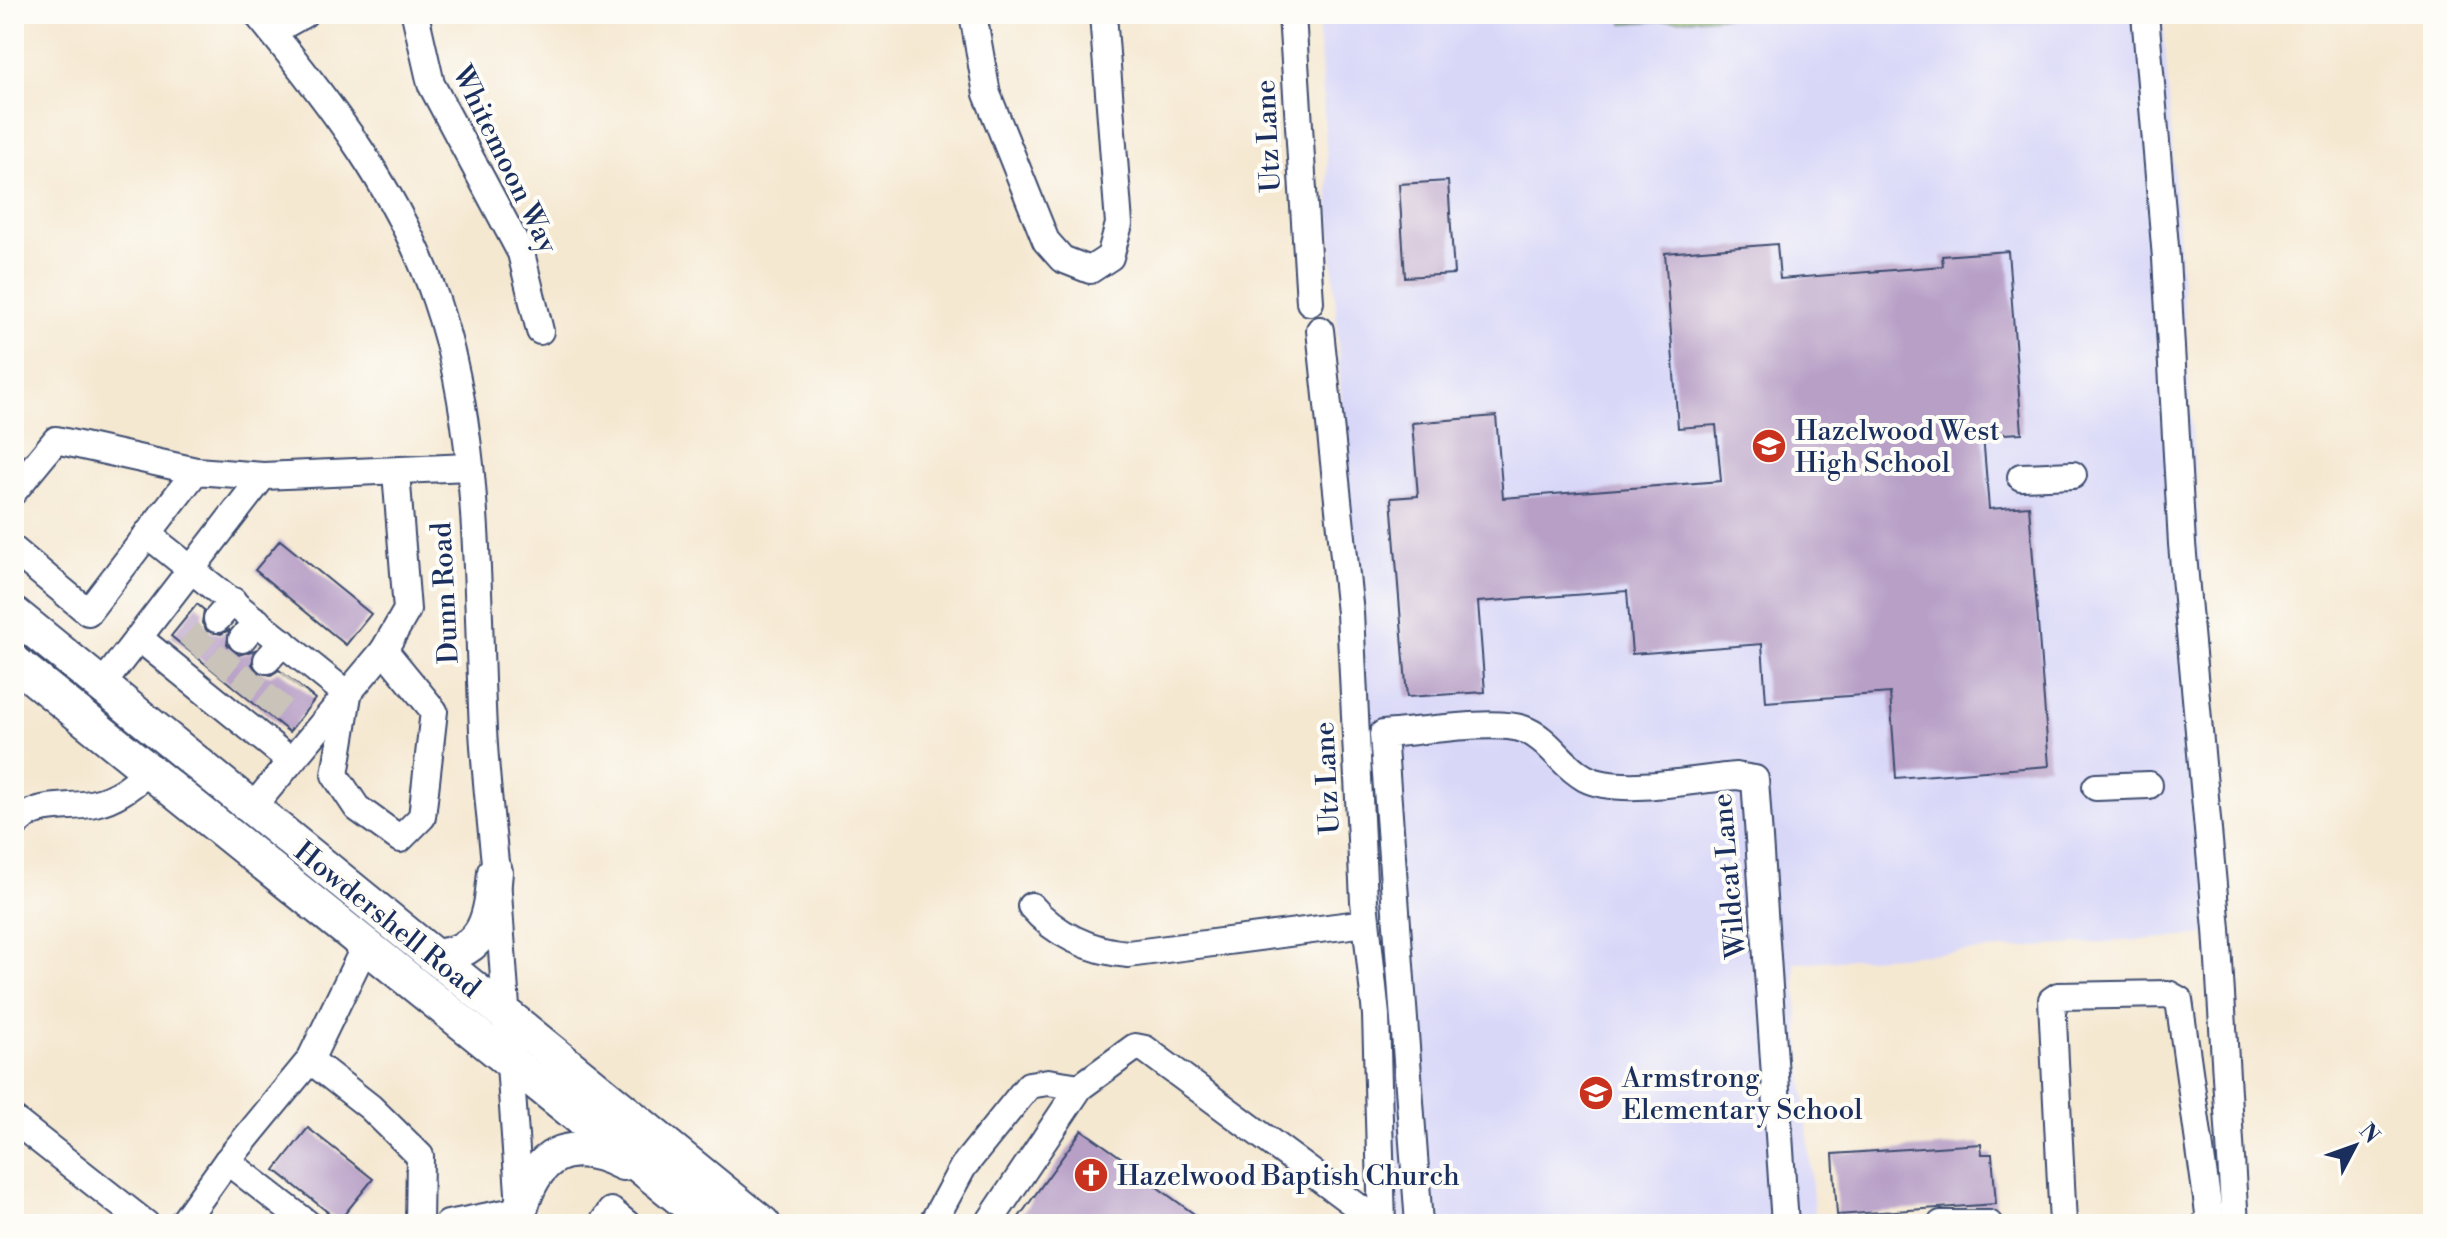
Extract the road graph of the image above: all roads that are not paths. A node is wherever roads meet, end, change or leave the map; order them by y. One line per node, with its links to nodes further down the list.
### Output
1 (304, 14): 7 (street)
2 (415, 14): 10 (street, Whitemoon Way)
3 (973, 14): 4 (street)
4 (1103, 14)
5 (1292, 14): 8 (street, Utz Lane)
6 (2145, 14): 62 (street)
7 (264, 23): 11 (street, Dunn Road)
8 (1310, 302)
9 (1320, 330): 35 (street, Utz Lane)
10 (540, 331)
11 (469, 467): 13 (street); 33 (street, Dunn Road)
12 (196, 471): 15 (street); 17 (street); 18 (street)
13 (396, 472): 15 (street); 23 (street)
14 (2073, 475): 16 (street)
15 (263, 476): 20 (street)
16 (2021, 477)
17 (14, 491)
18 (147, 534): 19 (street); 20 (street)
19 (14, 550)
20 (193, 568): 22 (street); 26 (street)
21 (14, 614): 25 (main road, Howdershell Road)
22 (139, 638): 25 (street); 27 (street)
23 (384, 650): 26 (street); 26 (street)
24 (14, 662): 28 (main road, Howdershell Road)
25 (102, 685): 31 (main road, Howdershell Road)
26 (348, 695): 27 (street)
27 (291, 761): 31 (street)
28 (149, 771): 32 (street); 36 (main road, Howdershell Road)
29 (2149, 785): 30 (street)
30 (2096, 787)
31 (252, 808): 37 (main road, Howdershell Road)
32 (14, 826)
33 (495, 872): 37 (main road); 38 (street, Dunn Road)
34 (1031, 906): 35 (street)
35 (1366, 923): 55 (street, Utz Lane)
36 (365, 946): 39 (street); 40 (main road, Howdershell Road)
37 (435, 957): 38 (main road, Howdershell Road)
38 (505, 1015): 40 (street, Dunn Road); 52 (main road, Howdershell Road)
39 (310, 1060): 43 (street); 49 (street)
40 (510, 1063): 44 (main road, Howdershell Road); 45 (street, Dunn Road)
41 (1080, 1087): 53 (street); 54 (street); 55 (street)
42 (14, 1120): 46 (street)
43 (227, 1161): 47 (street); 48 (street)
44 (652, 1178): 45 (main road); 51 (main road, Howdershell Road)
45 (520, 1217): 50 (street)
46 (146, 1224)
47 (182, 1224)
48 (308, 1224)
49 (419, 1224)
50 (448, 1224)
51 (712, 1224)
52 (763, 1224)
53 (932, 1224)
54 (988, 1224)
55 (1382, 1224)
56 (1419, 1224): 57 (street, Wildcat Lane)
57 (1785, 1224)
58 (1941, 1224): 59 (street)
59 (1989, 1224)
60 (2063, 1224): 61 (street)
61 (2207, 1224)
62 (2235, 1224)

